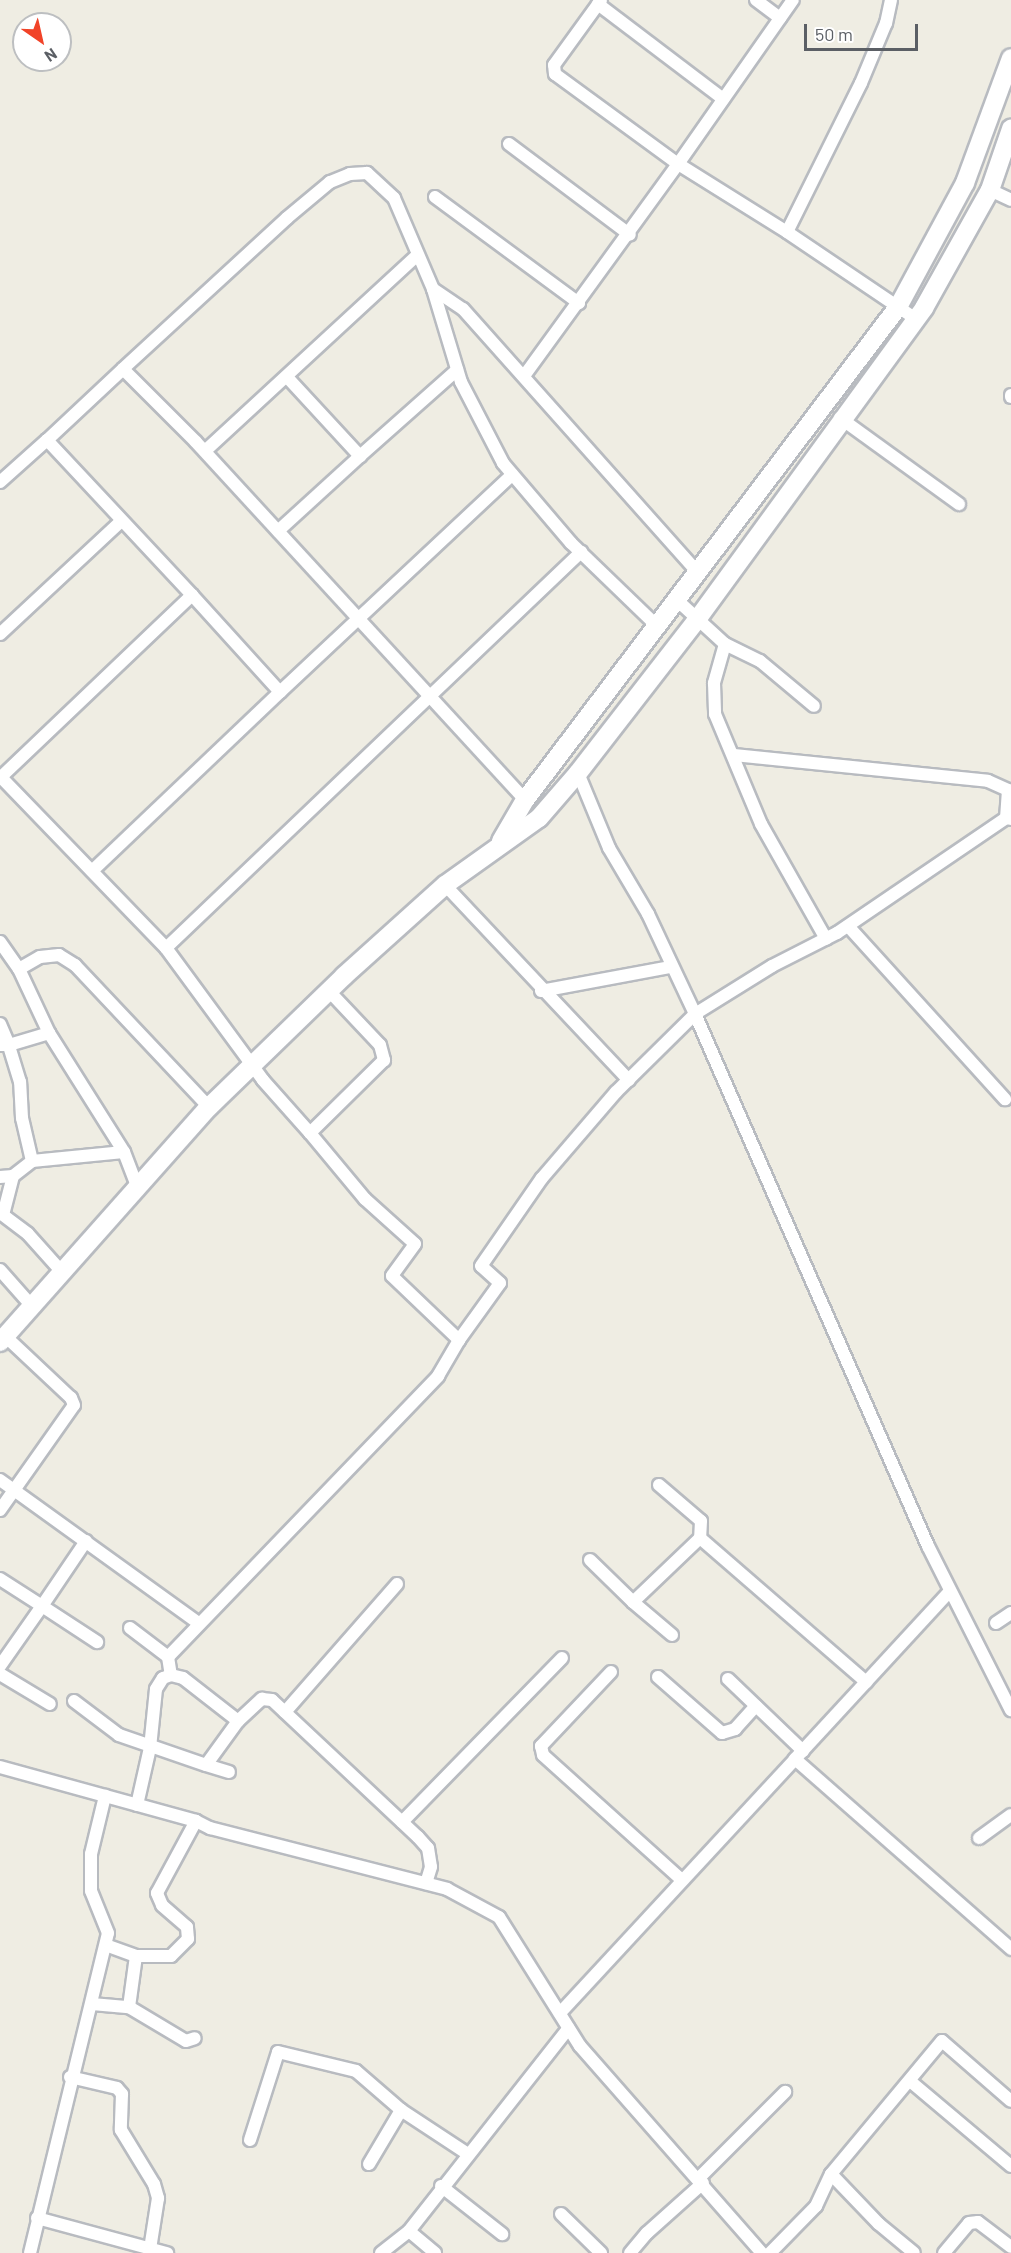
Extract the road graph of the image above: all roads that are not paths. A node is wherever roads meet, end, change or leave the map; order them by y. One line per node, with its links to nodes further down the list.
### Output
1 (756, 0): 5 (street)
2 (793, 0): 5 (street)
3 (891, 0): 14 (street)
4 (600, 2): 7 (street); 10 (street)
5 (780, 18): 7 (street)
6 (1011, 58): 19 (street)
7 (723, 99): 10 (street)
8 (1011, 129): 11 (street)
9 (509, 144): 15 (street)
10 (678, 164): 14 (street); 15 (street)
11 (990, 190): 13 (street); 20 (street)
12 (435, 197): 18 (street)
13 (1011, 200)
14 (787, 232): 19 (street)
15 (630, 235): 18 (street)
16 (416, 256): 17 (street); 21 (street); 24 (street)
17 (434, 289): 22 (street); 23 (street)
18 (579, 303): 23 (street)
19 (898, 307): 20 (street); 35 (street)
20 (916, 319): 25 (street)
21 (123, 369): 26 (street); 27 (street)
22 (457, 370): 28 (street); 29 (street)
23 (524, 376): 35 (street)
24 (286, 377): 27 (street); 28 (street)
25 (840, 418): 31 (street); 39 (street)
26 (46, 440): 30 (street); 32 (street)
27 (205, 451): 33 (street)
28 (360, 456): 33 (street)
29 (512, 475): 34 (street); 38 (street)
30 (0, 482)
31 (959, 504)
32 (121, 521): 36 (street); 41 (street)
33 (278, 531): 38 (street)
34 (581, 552): 40 (street); 44 (street)
35 (698, 573): 37 (street)
36 (192, 596): 43 (street); 48 (street)
37 (678, 601): 39 (street); 40 (street)
38 (359, 620): 43 (street); 44 (street)
39 (696, 621): 42 (street); 47 (street)
40 (658, 627): 49 (street)
41 (0, 634)
42 (725, 644): 45 (street); 46 (street)
43 (280, 692): 52 (street)
44 (428, 697): 49 (street); 57 (street)
45 (814, 706)
46 (734, 756): 50 (street); 55 (street)
47 (578, 774): 51 (street); 58 (street)
48 (0, 778): 52 (street)
49 (525, 800): 51 (street)
50 (1009, 818): 54 (street)
51 (497, 848): 53 (street)
52 (92, 871): 57 (street)
53 (445, 885): 60 (street); 61 (street)
54 (848, 926): 55 (street); 68 (street)
55 (826, 939): 62 (street)
56 (0, 942): 59 (street)
57 (166, 948): 66 (street)
58 (670, 967): 61 (street); 62 (street)
59 (19, 969): 64 (street); 69 (street)
60 (330, 991): 66 (street); 70 (street)
61 (542, 991): 67 (street)
62 (695, 1014): 67 (street); 90 (street)
63 (0, 1024): 65 (street)
64 (49, 1033): 65 (street); 71 (street)
65 (4, 1045): 72 (street)
66 (252, 1065): 69 (street); 70 (street)
67 (629, 1080): 80 (street)
68 (1005, 1099)
69 (209, 1107): 75 (street)
70 (310, 1133): 80 (street)
71 (124, 1152): 72 (street); 75 (street)
72 (32, 1161): 73 (street)
73 (13, 1176): 74 (street); 77 (street)
74 (0, 1177)
75 (138, 1189): 77 (street)
76 (0, 1270): 78 (street)
77 (62, 1272): 78 (street)
78 (32, 1306): 79 (street)
79 (3, 1339): 83 (street)
80 (459, 1340): 94 (street)
81 (0, 1480): 83 (street)
82 (659, 1485): 85 (street)
83 (13, 1489): 84 (street); 86 (street)
84 (0, 1510)
85 (700, 1538): 91 (street); 107 (street)
86 (86, 1541): 92 (street); 94 (street)
87 (590, 1560): 91 (street)
88 (0, 1579): 92 (street)
89 (397, 1584): 112 (street)
90 (949, 1592): 107 (street); 111 (street)
91 (633, 1602): 97 (street)
92 (42, 1606): 98 (street); 101 (street)
93 (1011, 1613): 95 (street)
94 (198, 1623): 99 (street)
95 (996, 1623)
96 (130, 1629): 99 (street)
97 (672, 1635)
98 (97, 1642)
99 (168, 1657): 104 (street)
100 (562, 1658): 123 (street)
101 (0, 1666)
102 (611, 1672): 125 (street)
103 (0, 1674): 109 (street)
104 (171, 1675): 113 (street); 114 (street)
105 (658, 1677): 110 (street)
106 (728, 1679): 110 (street)
107 (866, 1682): 115 (street)
108 (74, 1701): 114 (street)
109 (50, 1704)
110 (756, 1706): 115 (street)
111 (1011, 1710)
112 (285, 1712): 113 (street); 123 (street)
113 (238, 1721): 116 (street)
114 (150, 1748): 116 (street); 120 (street)
115 (799, 1755): 125 (street); 128 (street)
116 (206, 1765): 118 (street)
117 (0, 1767): 119 (street)
118 (229, 1772)
119 (105, 1796): 120 (street); 127 (street)
120 (137, 1805): 122 (street)
121 (1011, 1815): 124 (street)
122 (196, 1821): 126 (street); 129 (street)
123 (402, 1822): 126 (street)
124 (979, 1838)
125 (682, 1880): 132 (street)
126 (426, 1883): 132 (street)
127 (106, 1944): 129 (street); 130 (street)
128 (1011, 1950)
129 (136, 1956): 131 (street)
130 (92, 2004): 131 (street); 135 (street)
131 (129, 2007): 134 (street)
132 (560, 2013): 133 (street)
133 (570, 2028): 141 (street); 145 (street)
134 (195, 2038)
135 (70, 2077): 148 (street); 153 (street)
136 (910, 2081): 138 (street); 143 (street); 144 (street)
137 (785, 2092): 145 (street)
138 (1011, 2101)
139 (401, 2110): 140 (street); 141 (street); 142 (street)
140 (250, 2140)
141 (468, 2154): 146 (street)
142 (369, 2164)
143 (1011, 2166)
144 (831, 2174): 161 (street); 162 (street)
145 (701, 2181): 159 (street); 160 (street)
146 (441, 2186): 149 (street); 150 (street)
147 (561, 2214): 158 (street)
148 (37, 2218): 152 (street); 154 (street)
149 (409, 2231): 156 (street); 157 (street)
150 (502, 2234)
151 (1011, 2247): 163 (street)
152 (132, 2248): 153 (street)
153 (150, 2249): 155 (street)
154 (30, 2253)
155 (167, 2253)
156 (381, 2253)
157 (435, 2253)
158 (601, 2253)
159 (630, 2253)
160 (762, 2253)
161 (770, 2253)
162 (914, 2253)
163 (944, 2253)

